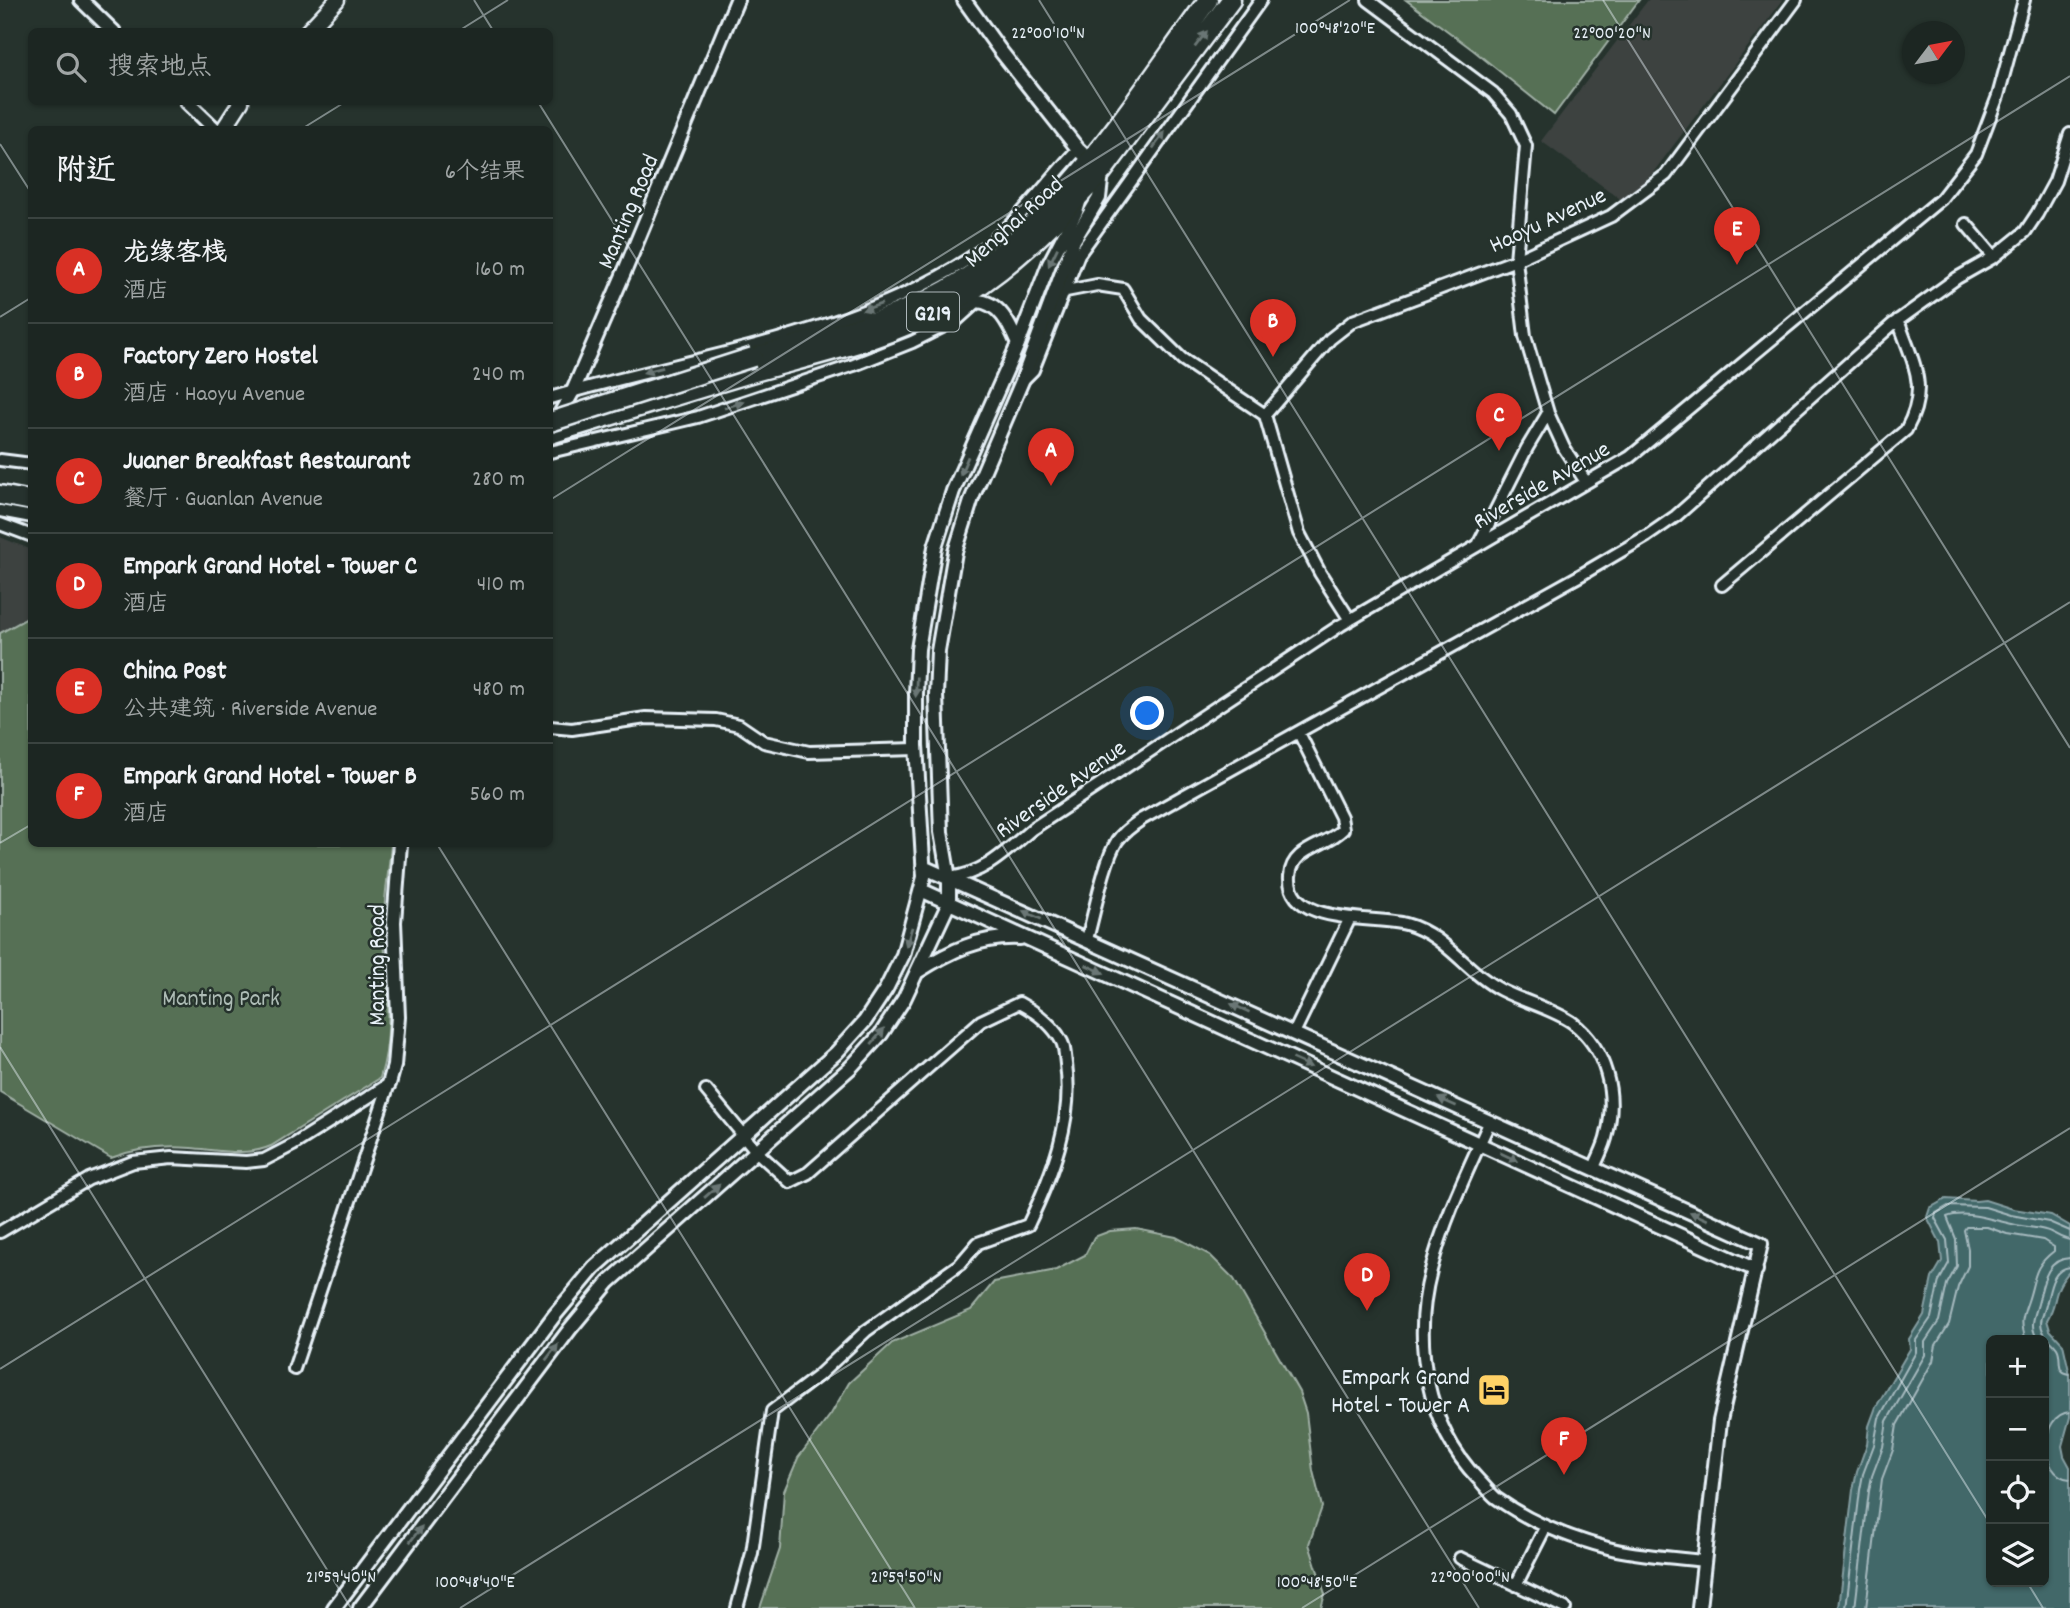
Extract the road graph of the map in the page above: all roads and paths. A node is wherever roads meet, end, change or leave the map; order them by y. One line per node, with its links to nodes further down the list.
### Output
1 (81, 0): 11 (street)
2 (337, 0): 12 (main road)
3 (737, 0): 32 (street, Manting Road)
4 (964, 0): 20 (street)
5 (1208, 0): 20 (highway, Menghai Road)
6 (1231, 0): 13 (highway, Menghai Road, one-way to 6)
7 (1261, 0): 14 (street)
8 (1367, 0): 24 (street)
9 (1796, 0): 24 (street, Haoyu Avenue)
10 (2024, 0): 44 (street, Riverside Avenue)
11 (110, 28)
12 (311, 28)
13 (1185, 61): 14 (street); 20 (highway, Menghai Road)
14 (1205, 77): 25 (street, one-way to 14)
15 (190, 105): 17 (street)
16 (239, 105): 18 (main road)
17 (212, 126)
18 (226, 126)
19 (2070, 134): 23 (street)
20 (1090, 160): 21 (highway, Menghai Road); 30 (highway, Menghai Road / G219); 31 (street); 32 (street, one-way to 32)
21 (1081, 195): 27 (highway, Menghai Road / G219); 29 (street, one-way to 29)
22 (1966, 225): 23 (street)
23 (1994, 257): 28 (street)
24 (1516, 260): 34 (street); 35 (street, Haoyu Avenue)
25 (1066, 291): 31 (street); 35 (street)
26 (978, 301): 27 (street); 29 (street); 41 (street, one-way to 26)
27 (944, 308): 30 (highway, Menghai Road / G219)
28 (1898, 320): 54 (street); 57 (street)
29 (1018, 344): 39 (street)
30 (754, 365): 36 (highway, Menghai Road / G219, bridge); 38 (highway, Menghai Road / G219)
31 (1022, 381): 40 (street)
32 (573, 391): 33 (street); 37 (street, Manting Road)
33 (553, 397)
34 (1548, 413): 44 (street); 53 (street)
35 (1265, 415): 55 (street)
36 (553, 421)
37 (553, 428)
38 (553, 433)
39 (977, 435): 40 (street); 58 (street, one-way to 58)
40 (996, 443): 61 (street)
41 (553, 451)
42 (0, 460): 43 (street)
43 (28, 464)
44 (1586, 482): 53 (street, Riverside Avenue)
45 (0, 484): 46 (highway)
46 (28, 489)
47 (0, 495): 48 (highway)
48 (28, 500)
49 (0, 511): 50 (street)
50 (28, 516)
51 (0, 524): 52 (street)
52 (28, 534)
53 (1478, 545): 55 (street, Riverside Avenue)
54 (1723, 586)
55 (1350, 620): 61 (street, Riverside Avenue)
56 (553, 727): 58 (street)
57 (1299, 733): 64 (street); 66 (street)
58 (916, 749): 60 (street)
59 (400, 847): 69 (street, Manting Road)
60 (923, 866): 61 (street); 62 (street)
61 (949, 878): 63 (street); 66 (street, one-way to 61)
62 (921, 890): 63 (street); 72 (street, one-way to 72)
63 (949, 903): 65 (street); 67 (street)
64 (1350, 918): 68 (street); 75 (street)
65 (1029, 939): 67 (street); 73 (street, one-way to 73)
66 (1087, 939): 68 (street, one-way to 66)
67 (917, 973): 74 (street, one-way to 67)
68 (1294, 1033): 71 (street, one-way to 68)
69 (389, 1084): 76 (street); 78 (street)
70 (706, 1090): 72 (street)
71 (1490, 1121): 73 (street); 75 (street)
72 (744, 1137): 74 (street); 83 (street)
73 (1480, 1143): 77 (street, one-way to 77); 79 (street)
74 (757, 1152): 84 (street, one-way to 74); 85 (street)
75 (1594, 1168): 77 (street, one-way to 75)
76 (0, 1232)
77 (1756, 1270): 81 (street)
78 (294, 1369)
79 (1545, 1526): 81 (street); 82 (street)
80 (1460, 1558): 82 (street)
81 (1703, 1561): 87 (street)
82 (1516, 1585): 86 (street)
83 (334, 1608)
84 (360, 1608)
85 (737, 1608)
86 (1565, 1608)
87 (1699, 1608)

